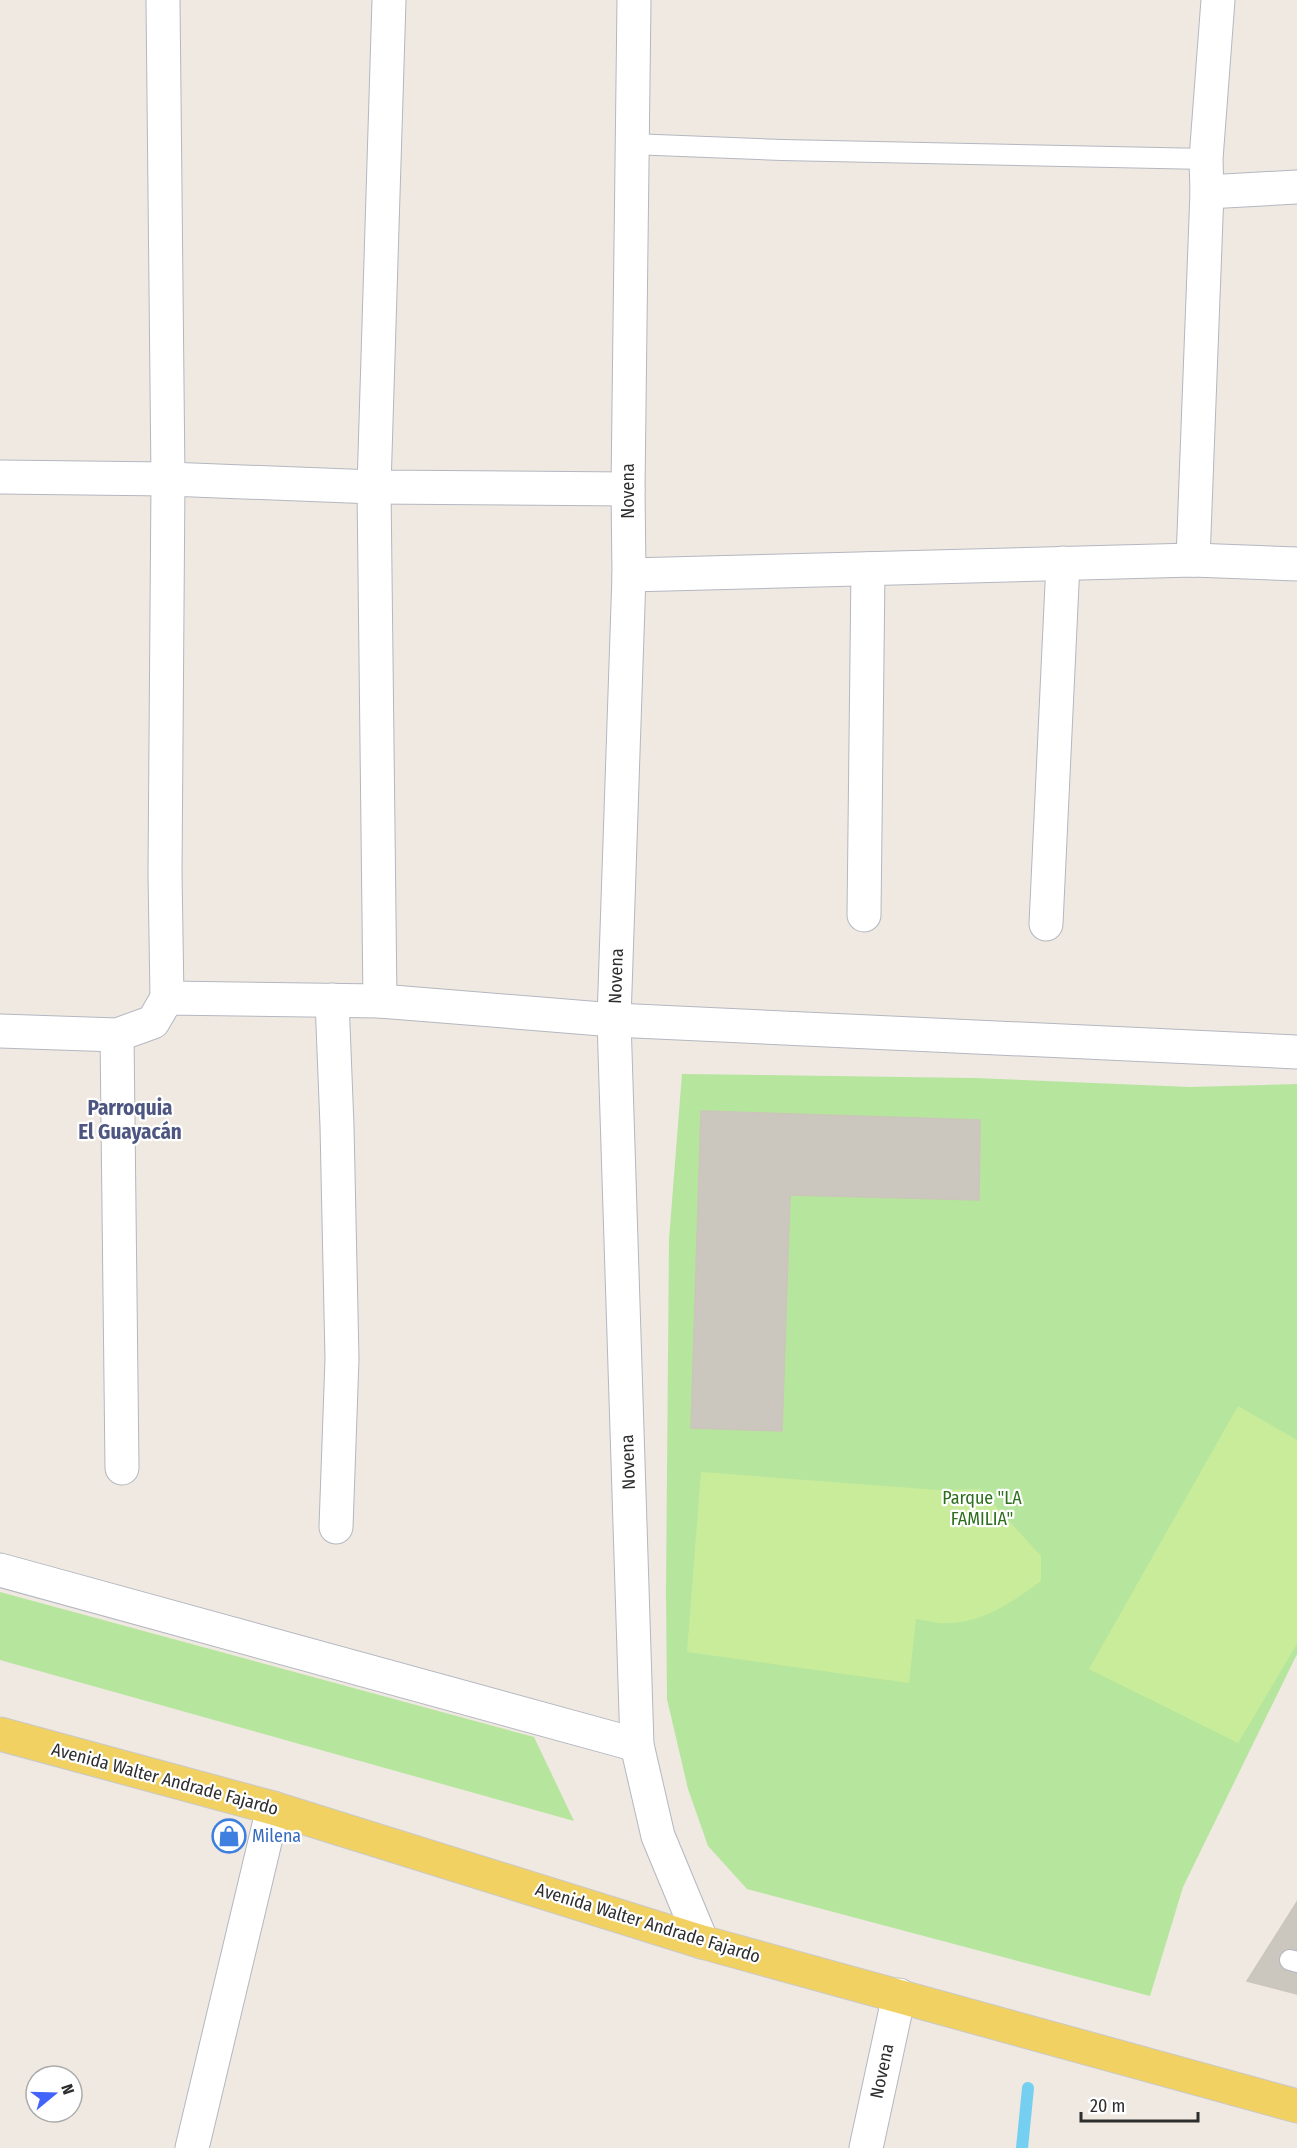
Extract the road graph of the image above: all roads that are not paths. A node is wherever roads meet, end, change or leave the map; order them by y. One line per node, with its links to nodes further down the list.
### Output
1 (163, 0): 10 (street)
2 (389, 0): 11 (street)
3 (634, 0): 5 (street, Novena)
4 (1218, 0): 6 (street)
5 (631, 144): 6 (lane); 12 (street, Novena)
6 (1206, 159): 8 (street)
7 (1297, 187): 8 (street)
8 (1207, 192): 13 (street)
9 (0, 477): 10 (street)
10 (168, 479): 11 (street); 20 (street)
11 (374, 487): 12 (street); 22 (street)
12 (628, 489): 17 (street, Novena)
13 (1193, 560): 14 (street); 15 (street)
14 (1063, 563): 16 (street); 19 (street)
15 (1297, 564)
16 (868, 569): 17 (street); 18 (street)
17 (629, 575): 23 (street, Novena)
18 (864, 915)
19 (1046, 924)
20 (167, 999): 21 (street); 25 (street)
21 (332, 1000): 22 (street); 28 (street)
22 (380, 1001): 23 (street)
23 (614, 1020): 26 (street); 31 (street, Novena)
24 (0, 1030): 25 (street)
25 (117, 1035): 27 (street)
26 (1297, 1052)
27 (122, 1468)
28 (336, 1527)
29 (0, 1570): 31 (street)
30 (0, 1734): 32 (main road, Avenida Walter Andrade Fajardo)
31 (637, 1745): 33 (street, Novena)
32 (273, 1808): 33 (main road, Avenida Walter Andrade Fajardo); 36 (street)
33 (702, 1942): 34 (main road, Avenida Walter Andrade Fajardo)
34 (899, 1995): 35 (main road, Avenida Walter Andrade Fajardo); 37 (street, Novena)
35 (1297, 2106)
36 (192, 2148)
37 (866, 2148)

